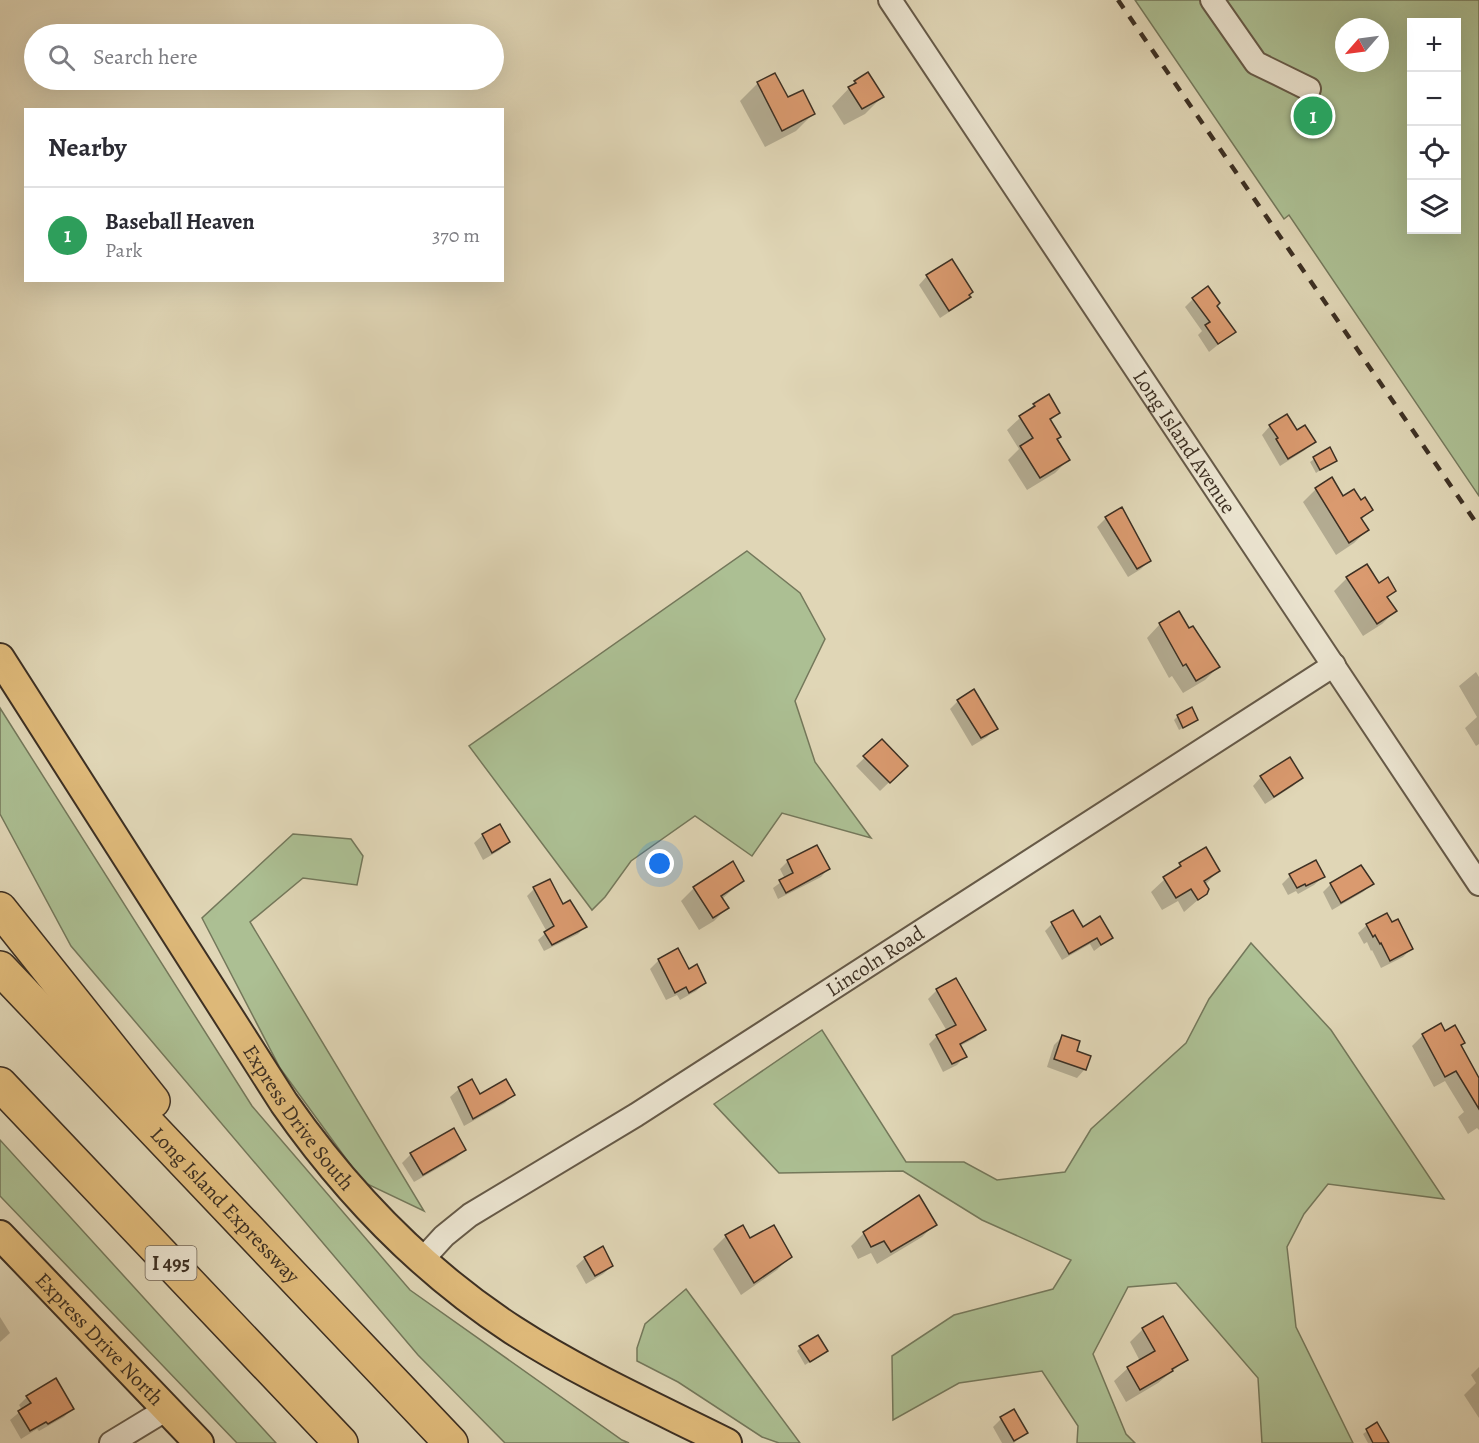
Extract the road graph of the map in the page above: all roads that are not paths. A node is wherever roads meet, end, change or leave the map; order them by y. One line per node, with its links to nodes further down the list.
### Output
1 (890, 0): 5 (street, Long Island Avenue)
2 (1212, 0): 3 (street)
3 (1309, 89)
4 (0, 658): 12 (main road, Express Drive South)
5 (1334, 665): 6 (street, Long Island Avenue); 12 (street, Lincoln Road)
6 (1479, 884)
7 (0, 909): 10 (highway)
8 (0, 968): 10 (highway, Long Island Expressway)
9 (0, 1084): 16 (highway, I 495)
10 (243, 1224): 17 (highway, Long Island Expressway)
11 (0, 1235): 13 (main road, Express Drive North)
12 (422, 1260): 18 (main road, Express Drive South)
13 (166, 1409): 14 (street); 15 (main road, Express Drive North)
14 (111, 1443)
15 (199, 1443)
16 (341, 1443)
17 (451, 1443)
18 (727, 1443)

